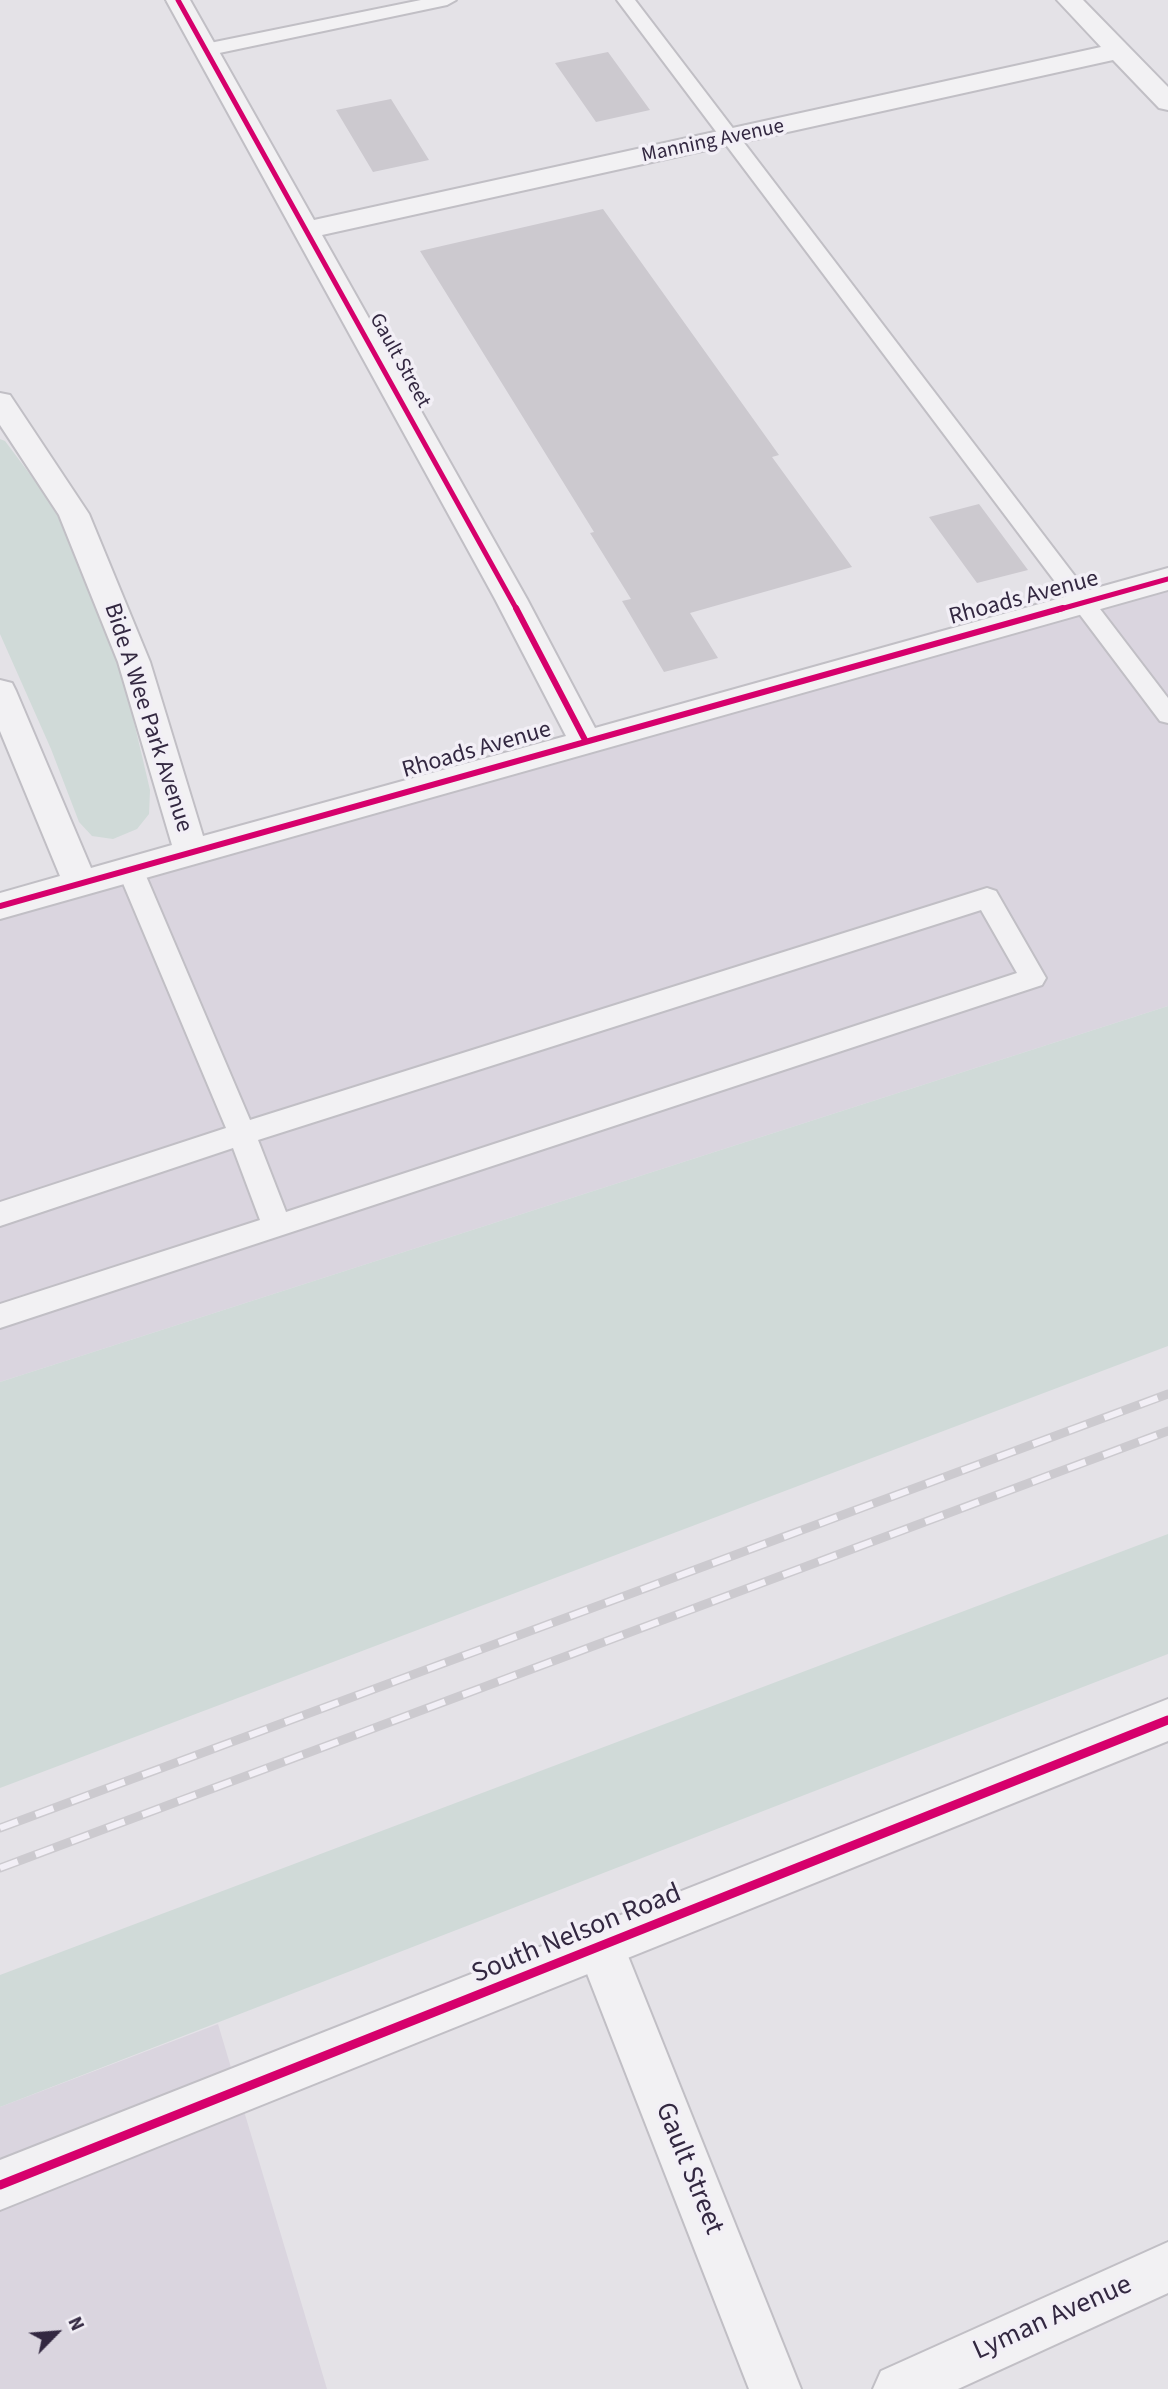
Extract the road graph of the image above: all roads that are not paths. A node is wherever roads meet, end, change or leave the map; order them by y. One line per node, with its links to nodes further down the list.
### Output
1 (178, 0): 5 (street, Gault Street)
2 (447, 0): 5 (lane)
3 (626, 0): 8 (lane)
4 (1069, 0): 6 (street)
5 (205, 50): 9 (street, Gault Street)
6 (1118, 51): 7 (street); 8 (street, Manning Avenue)
7 (1168, 102)
8 (731, 138): 9 (street, Manning Avenue); 12 (lane)
9 (307, 230): 15 (street, Gault Street)
10 (0, 402): 16 (street, Bide A Wee Park Avenue)
11 (1168, 579): 12 (street, Rhoads Avenue)
12 (1083, 603): 14 (lane); 15 (street, Rhoads Avenue)
13 (0, 691): 18 (street)
14 (1168, 715)
15 (584, 740): 16 (street, Rhoads Avenue)
16 (191, 852): 17 (street, Rhoads Avenue)
17 (130, 869): 18 (street, Rhoads Avenue); 20 (lane)
18 (80, 883): 19 (street, Rhoads Avenue)
19 (0, 906)
20 (242, 1133): 21 (lane); 22 (lane); 22 (lane)
21 (0, 1214)
22 (277, 1226): 23 (lane)
23 (0, 1316)
24 (1168, 1720): 25 (street, South Nelson Road)
25 (600, 1948): 26 (street, South Nelson Road); 28 (street, Gault Street)
26 (0, 2185)
27 (1168, 2267): 29 (street, Lyman Avenue)
28 (775, 2389)
29 (899, 2389)

